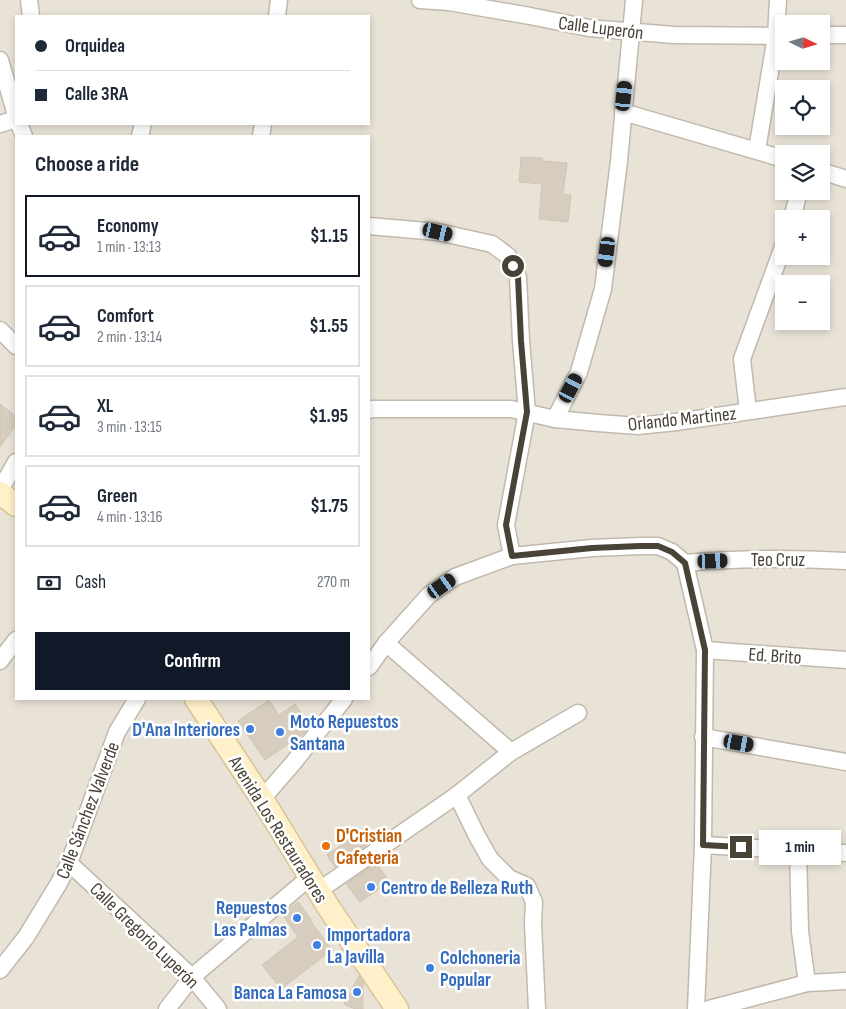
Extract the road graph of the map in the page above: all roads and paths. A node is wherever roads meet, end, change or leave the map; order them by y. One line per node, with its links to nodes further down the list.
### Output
1 (29, 0): 8 (street)
2 (279, 0): 9 (street)
3 (420, 0): 6 (street, Calle Luperón)
4 (634, 0): 11 (street)
5 (778, 0): 10 (street)
6 (450, 1): 7 (street, Calle Luperón)
7 (532, 8): 11 (street, Calle Luperón)
8 (31, 15)
9 (277, 15)
10 (779, 15)
11 (631, 31): 13 (street, Calle Luperón); 18 (street)
12 (846, 35): 14 (street)
13 (775, 36)
14 (830, 36)
15 (0, 60): 17 (street)
16 (775, 61): 21 (street)
17 (15, 112)
18 (623, 112): 21 (street); 33 (street)
19 (15, 119): 20 (street)
20 (0, 124)
21 (757, 150): 22 (street)
22 (775, 156)
23 (830, 174): 24 (street)
24 (846, 179)
25 (370, 226): 32 (street)
26 (776, 265): 31 (street)
27 (0, 330): 28 (street)
28 (15, 345)
29 (846, 397): 31 (street, Orlando Martinez)
30 (370, 408): 32 (street, Orlando Martinez)
31 (748, 411): 33 (street, Orlando Martinez)
32 (527, 412): 33 (street, Orlando Martinez); 37 (street)
33 (554, 419)
34 (15, 464): 35 (street)
35 (0, 492): 36 (street)
36 (15, 504)
37 (512, 556): 39 (street); 41 (street)
38 (846, 560): 39 (street, Teo Cruz)
39 (685, 563): 42 (street)
40 (15, 641): 44 (street)
41 (386, 644): 45 (street); 51 (street)
42 (705, 650): 43 (street, Ed. Brito); 50 (street)
43 (846, 660)
44 (0, 661)
45 (370, 666)
46 (136, 700): 58 (street, Calle Sánchez Valverde)
47 (197, 700): 54 (street, Avenida Los Restauradores)
48 (343, 700): 54 (street)
49 (578, 713): 51 (street)
50 (703, 737): 52 (street); 55 (street)
51 (510, 752): 53 (street)
52 (846, 762)
53 (457, 795): 59 (street); 67 (street)
54 (262, 799): 59 (street, Avenida Los Restauradores)
55 (703, 845): 56 (street); 68 (street)
56 (798, 850): 57 (street); 63 (street)
57 (846, 853)
58 (69, 863): 60 (street, Calle Sánchez Valverde); 61 (street, Calle Gregorio Luperón)
59 (314, 884): 61 (street); 66 (street, Avenida Los Restauradores)
60 (0, 970)
61 (192, 977): 64 (street); 65 (street, Calle Gregorio Luperón)
62 (846, 981): 63 (street)
63 (807, 983): 69 (street)
64 (167, 1009)
65 (218, 1009)
66 (397, 1009)
67 (537, 1009)
68 (696, 1009)
69 (709, 1009)

